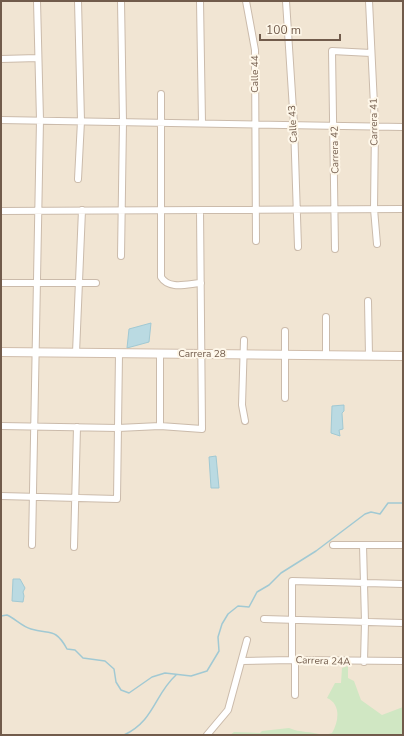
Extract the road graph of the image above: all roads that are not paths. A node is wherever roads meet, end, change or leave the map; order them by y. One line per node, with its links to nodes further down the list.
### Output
1 (37, 1): 9 (street)
2 (78, 1): 14 (street)
3 (121, 1): 15 (street)
4 (200, 1): 17 (street)
5 (246, 1): 18 (street, Calle 44)
6 (286, 1): 19 (street, Calle 43)
7 (369, 1): 8 (street, Carrera 41)
8 (371, 53): 20 (street, Carrera 42); 21 (street, Carrera 41)
9 (38, 58): 10 (street); 13 (street)
10 (1, 59)
11 (161, 94): 16 (street)
12 (1, 120): 13 (street)
13 (40, 120): 14 (street); 29 (street)
14 (81, 121): 15 (street); 23 (street)
15 (123, 122): 16 (street); 31 (street)
16 (162, 123): 17 (street); 32 (street)
17 (202, 123): 18 (street)
18 (256, 124): 19 (street); 24 (street, Calle 44)
19 (294, 125): 20 (street); 25 (street, Calle 43)
20 (334, 126): 21 (street); 26 (street, Carrera 42)
21 (376, 126): 22 (street); 27 (street, Carrera 41)
22 (403, 127)
23 (78, 180)
24 (257, 209): 25 (street); 33 (street); 35 (street, Calle 44)
25 (297, 209): 26 (street); 37 (street, Calle 43)
26 (335, 209): 27 (street); 38 (street, Carrera 42)
27 (374, 209): 28 (street); 36 (street, Carrera 41)
28 (403, 209)
29 (38, 210): 30 (street); 34 (street); 40 (street)
30 (82, 210): 31 (street); 41 (street)
31 (121, 210): 32 (street); 39 (street)
32 (161, 210): 33 (street); 44 (street)
33 (200, 210): 44 (street)
34 (1, 211)
35 (256, 241)
36 (377, 244)
37 (298, 247)
38 (335, 249)
39 (121, 256)
40 (36, 282): 41 (street); 42 (street); 50 (street)
41 (78, 282): 43 (street); 51 (street)
42 (1, 283)
43 (96, 283)
44 (201, 283): 54 (street)
45 (368, 301): 58 (street)
46 (326, 317): 57 (street)
47 (285, 331): 56 (street)
48 (244, 340): 55 (street)
49 (1, 352): 50 (street, Carrera 28)
50 (36, 353): 51 (street, Carrera 28); 63 (street)
51 (76, 353): 52 (street, Carrera 28)
52 (119, 354): 53 (street, Carrera 28); 66 (street)
53 (160, 354): 54 (street, Carrera 28); 64 (street)
54 (201, 354): 55 (street, Carrera 28); 64 (street)
55 (243, 354): 56 (street, Carrera 28); 61 (street)
56 (285, 355): 57 (street, Carrera 28); 60 (street)
57 (326, 355): 58 (street, Carrera 28)
58 (369, 356): 59 (street, Carrera 28)
59 (403, 356)
60 (285, 398)
61 (246, 421)
62 (1, 426): 63 (street)
63 (35, 426): 65 (street); 68 (street)
64 (160, 426): 66 (street)
65 (77, 427): 66 (street); 69 (street)
66 (118, 428): 69 (street)
67 (1, 496): 68 (street)
68 (33, 498): 69 (street); 73 (street)
69 (75, 498): 74 (street)
70 (333, 545): 71 (street)
71 (362, 545): 72 (street); 75 (street)
72 (403, 545)
73 (32, 546)
74 (74, 547)
75 (364, 584): 76 (street); 78 (street); 79 (street)
76 (403, 584)
77 (264, 620): 78 (street)
78 (292, 621): 79 (street); 82 (street)
79 (365, 622): 80 (street); 85 (street)
80 (403, 623)
81 (247, 640): 83 (street)
82 (294, 660): 83 (street, Carrera 24A); 85 (street, Carrera 24A); 86 (street)
83 (242, 661): 87 (street)
84 (403, 661): 85 (street, Carrera 24A)
85 (364, 662)
86 (296, 695)
87 (207, 735)

